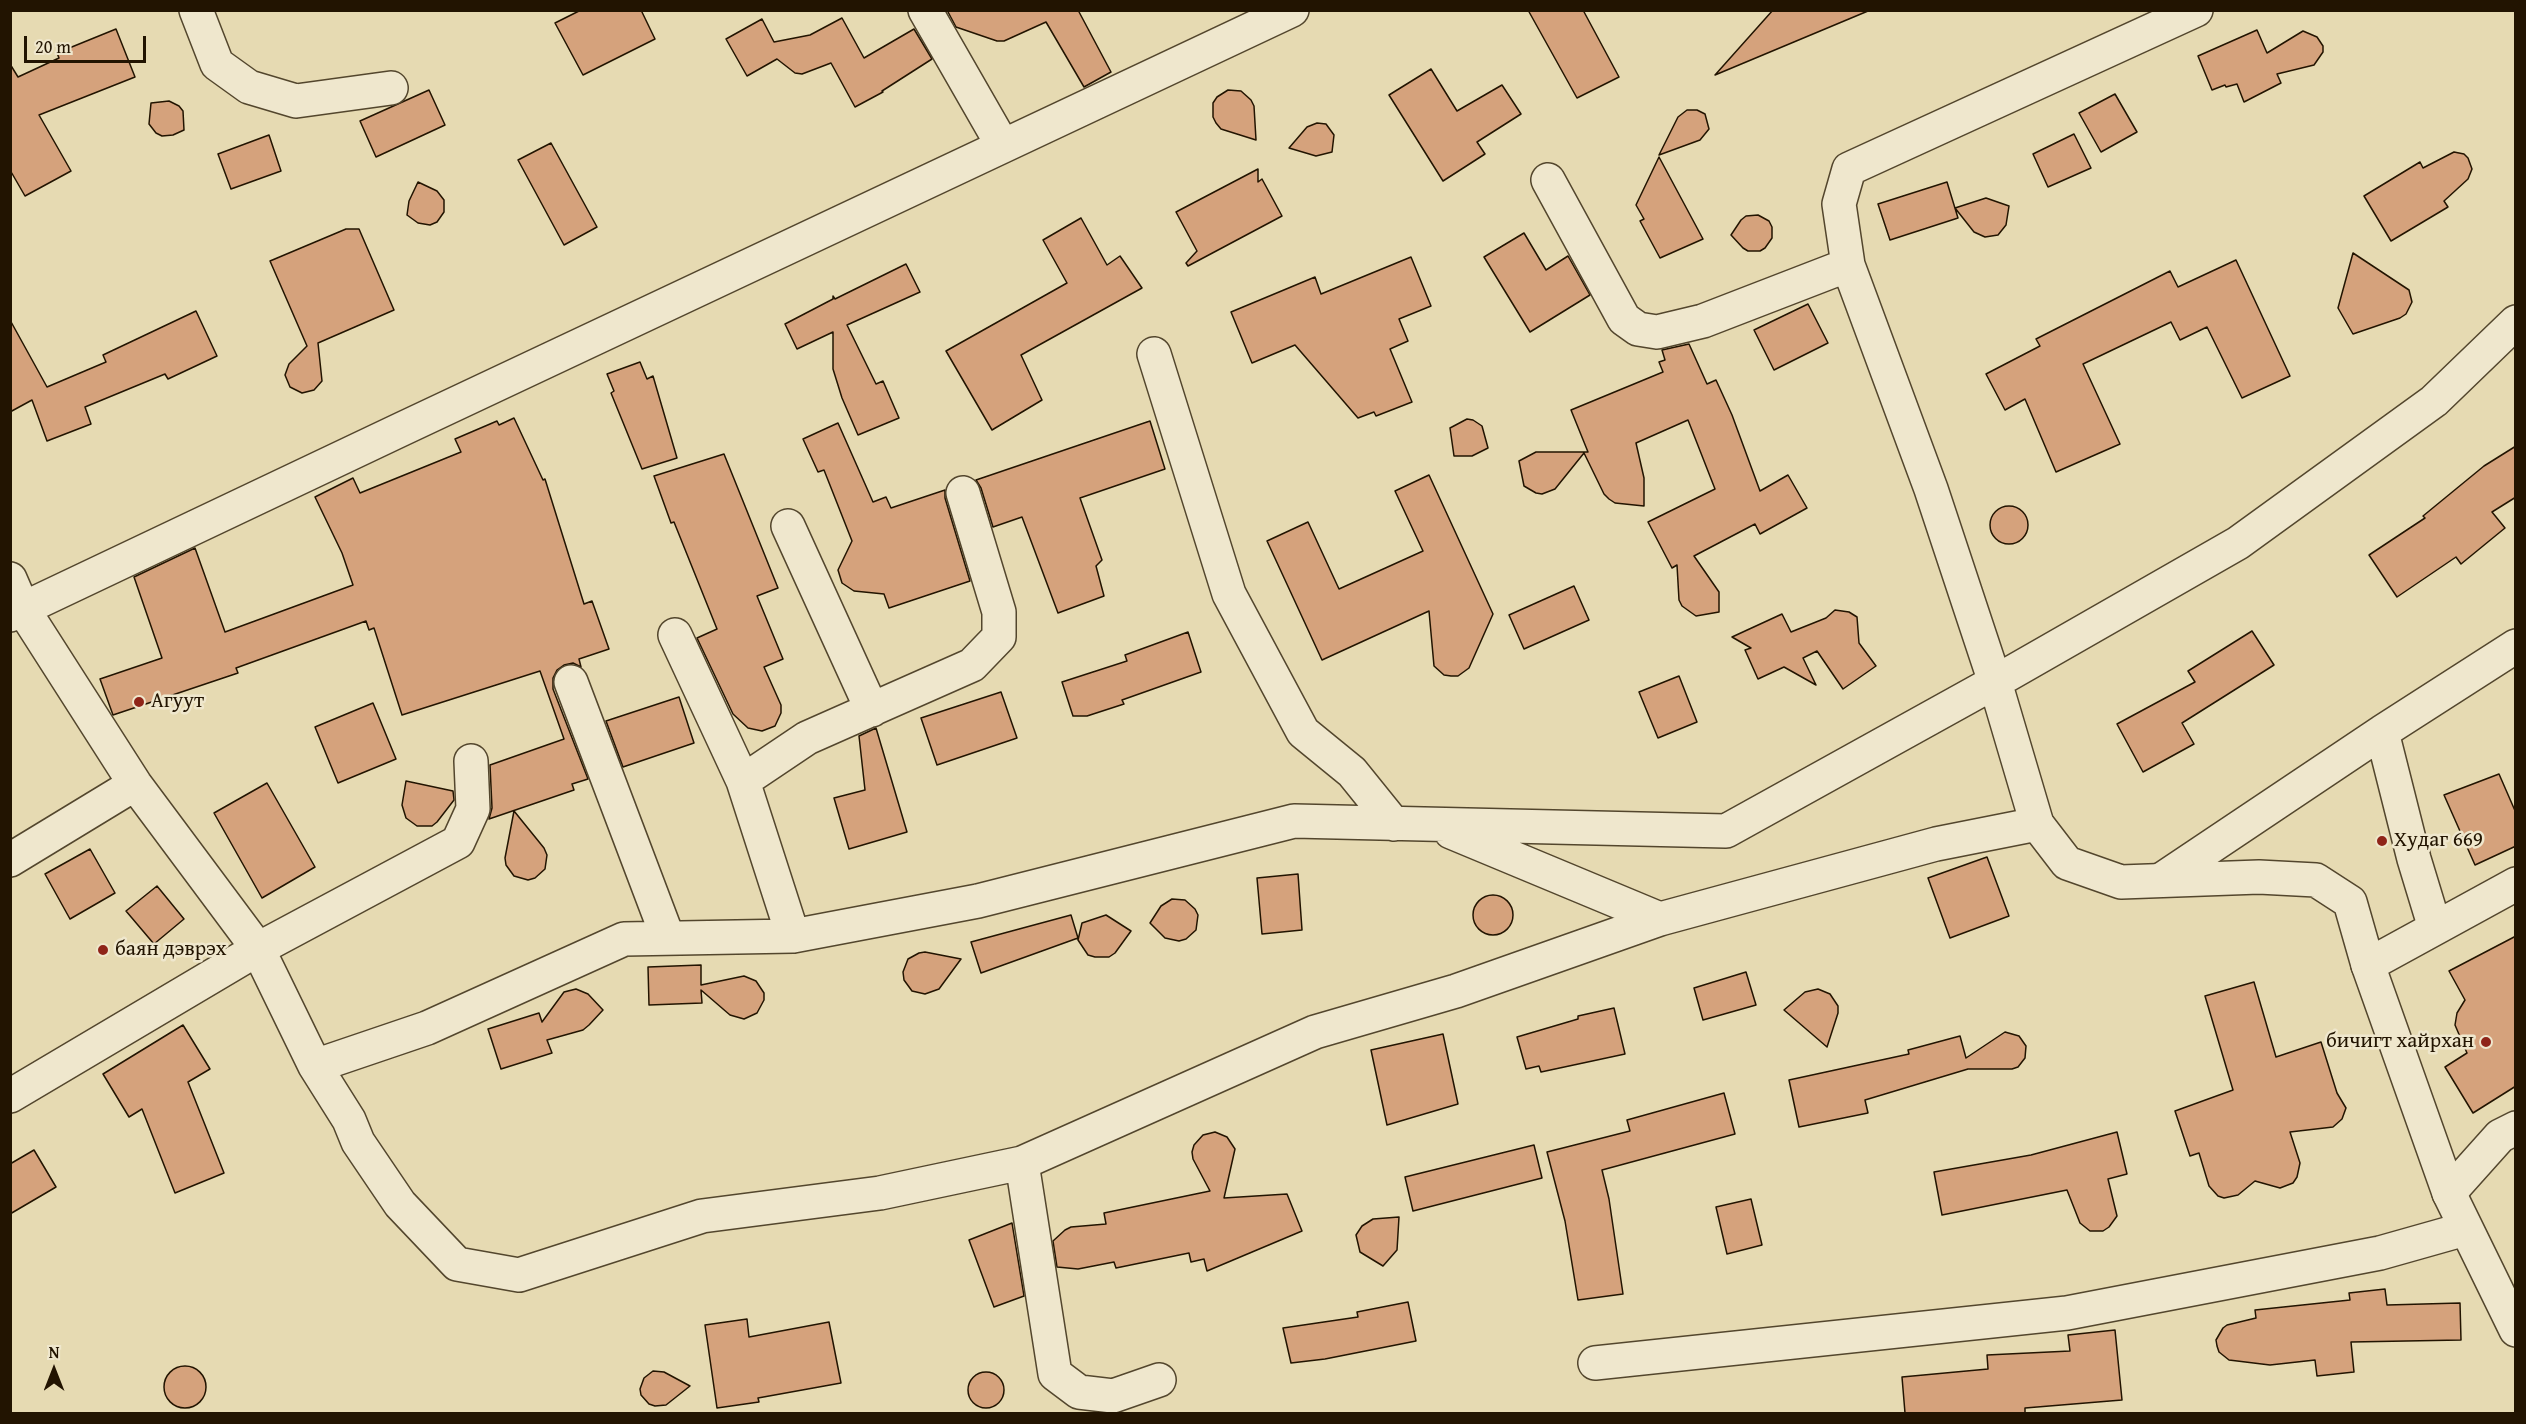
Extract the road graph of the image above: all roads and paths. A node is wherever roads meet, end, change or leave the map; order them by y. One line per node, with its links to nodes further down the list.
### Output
1 (196, 10): 5 (street)
2 (926, 10): 6 (street)
3 (1292, 10): 6 (street)
4 (2196, 10): 8 (street)
5 (391, 88)
6 (1003, 146): 14 (street)
7 (1548, 180): 8 (street)
8 (1848, 265): 18 (street)
9 (2516, 322): 18 (street)
10 (1154, 354): 24 (street)
11 (963, 493): 19 (street)
12 (788, 526): 19 (street)
13 (10, 579): 14 (street)
14 (17, 612): 23 (street)
15 (675, 635): 22 (street)
16 (2516, 646): 20 (street)
17 (571, 682): 33 (street)
18 (1995, 682): 25 (street); 26 (street)
19 (872, 710): 22 (street)
20 (2382, 732): 28 (street); 31 (street)
21 (471, 761): 34 (street)
22 (743, 781): 32 (street)
23 (135, 784): 27 (street); 34 (street)
24 (1394, 824): 25 (street); 32 (street)
25 (1434, 824): 30 (street)
26 (2037, 824): 28 (street); 30 (street)
27 (10, 860)
28 (2161, 880): 35 (street)
29 (2516, 884): 31 (street)
30 (1660, 920): 39 (street)
31 (2435, 928): 35 (street)
32 (793, 936): 33 (street)
33 (668, 938): 36 (street)
34 (258, 949): 36 (street); 37 (street)
35 (2368, 965): 40 (street)
36 (315, 1066): 39 (street)
37 (10, 1096)
38 (2516, 1128): 40 (street)
39 (1022, 1163): 44 (street)
40 (2450, 1193): 41 (street)
41 (2465, 1229): 42 (street); 43 (street)
42 (2516, 1330)
43 (1595, 1363)
44 (1159, 1380)

